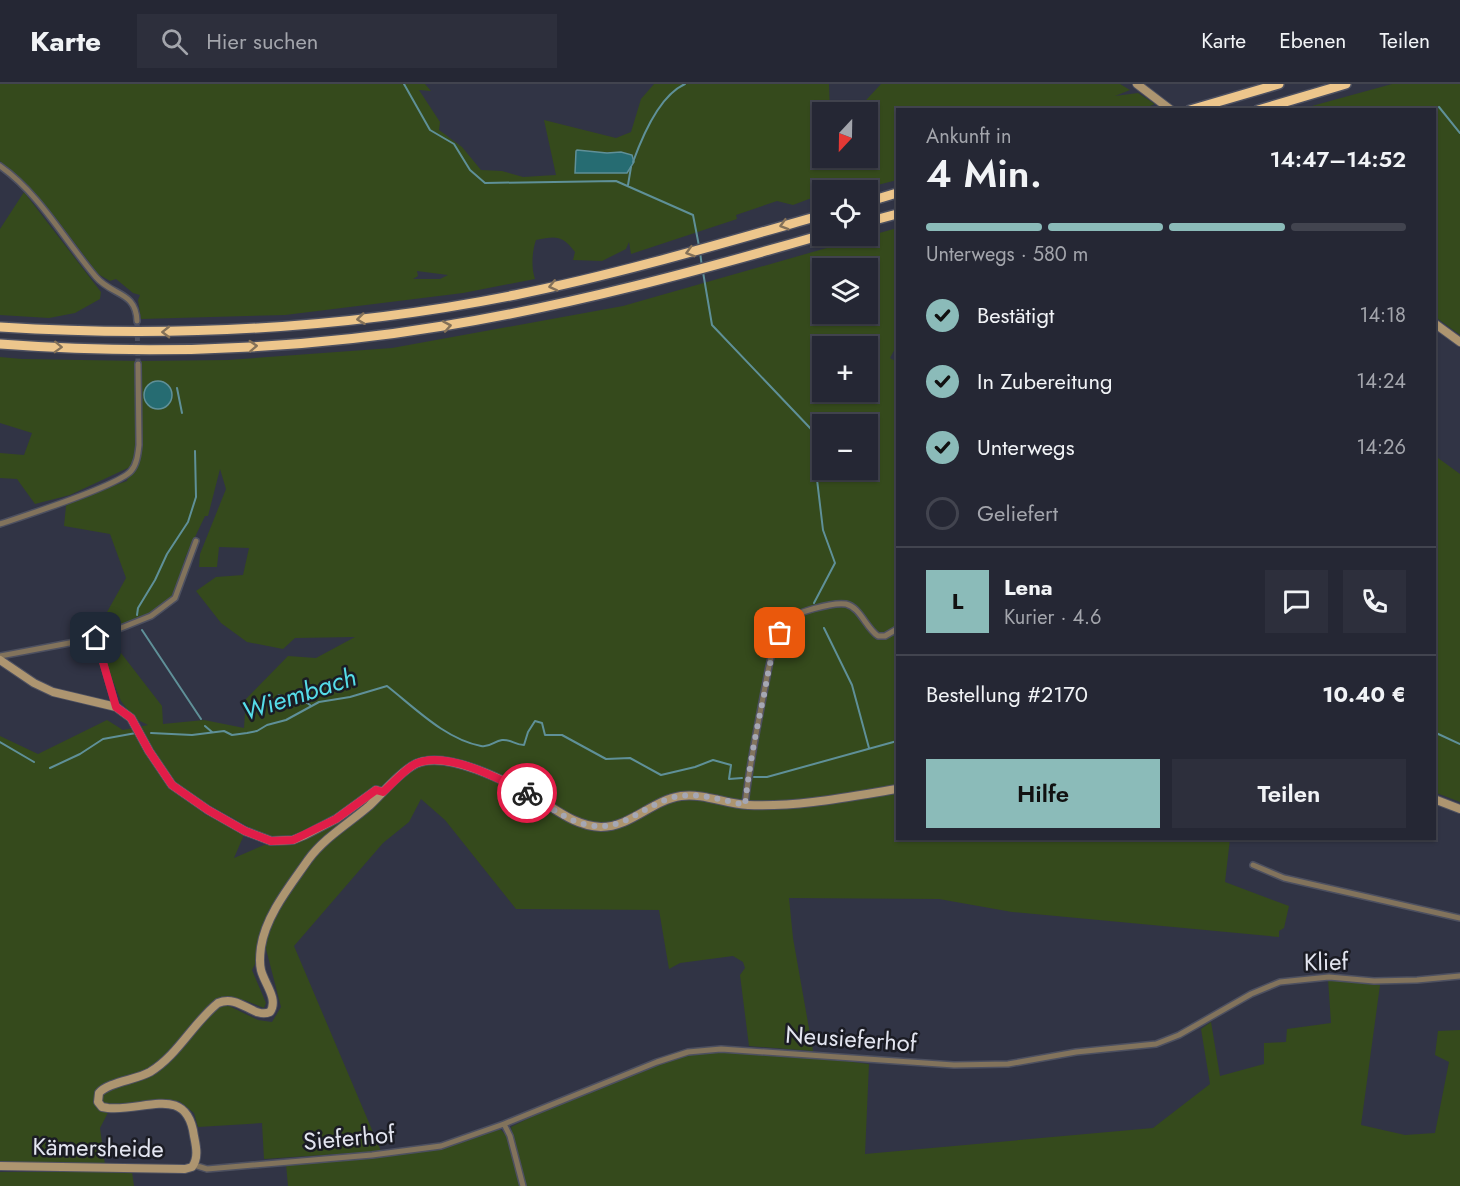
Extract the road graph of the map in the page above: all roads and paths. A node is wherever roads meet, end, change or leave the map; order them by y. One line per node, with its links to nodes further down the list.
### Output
1 (1137, 84): 4 (main road)
2 (1279, 84): 5 (highway)
3 (1346, 84): 6 (highway)
4 (1168, 108)
5 (1197, 108)
6 (1265, 108)
7 (0, 166): 14 (street)
8 (896, 193): 9 (highway)
9 (878, 199)
10 (896, 214): 12 (highway)
11 (812, 218): 16 (highway, one-way to 16)
12 (878, 219)
13 (812, 238): 18 (highway, one-way to 13)
14 (137, 321)
15 (1436, 324): 17 (main road)
16 (0, 327)
17 (1460, 342)
18 (0, 344)
19 (138, 364): 20 (street)
20 (0, 524)
21 (196, 541): 23 (street)
22 (896, 630): 29 (street)
23 (96, 638): 24 (street); 25 (street)
24 (0, 658): 25 (main road)
25 (116, 707): 27 (main road)
26 (896, 789): 29 (main road)
27 (383, 792): 29 (main road); 36 (main road)
28 (1436, 800): 30 (main road)
29 (745, 805)
30 (1460, 809)
31 (1252, 865): 32 (street)
32 (1460, 918)
33 (1460, 976): 34 (street, Klief)
34 (1202, 1023): 35 (street, Neusieferhof)
35 (504, 1124): 36 (street, Sieferhof); 38 (street)
36 (194, 1165): 37 (main road, Kämersheide)
37 (0, 1166)
38 (523, 1186)

